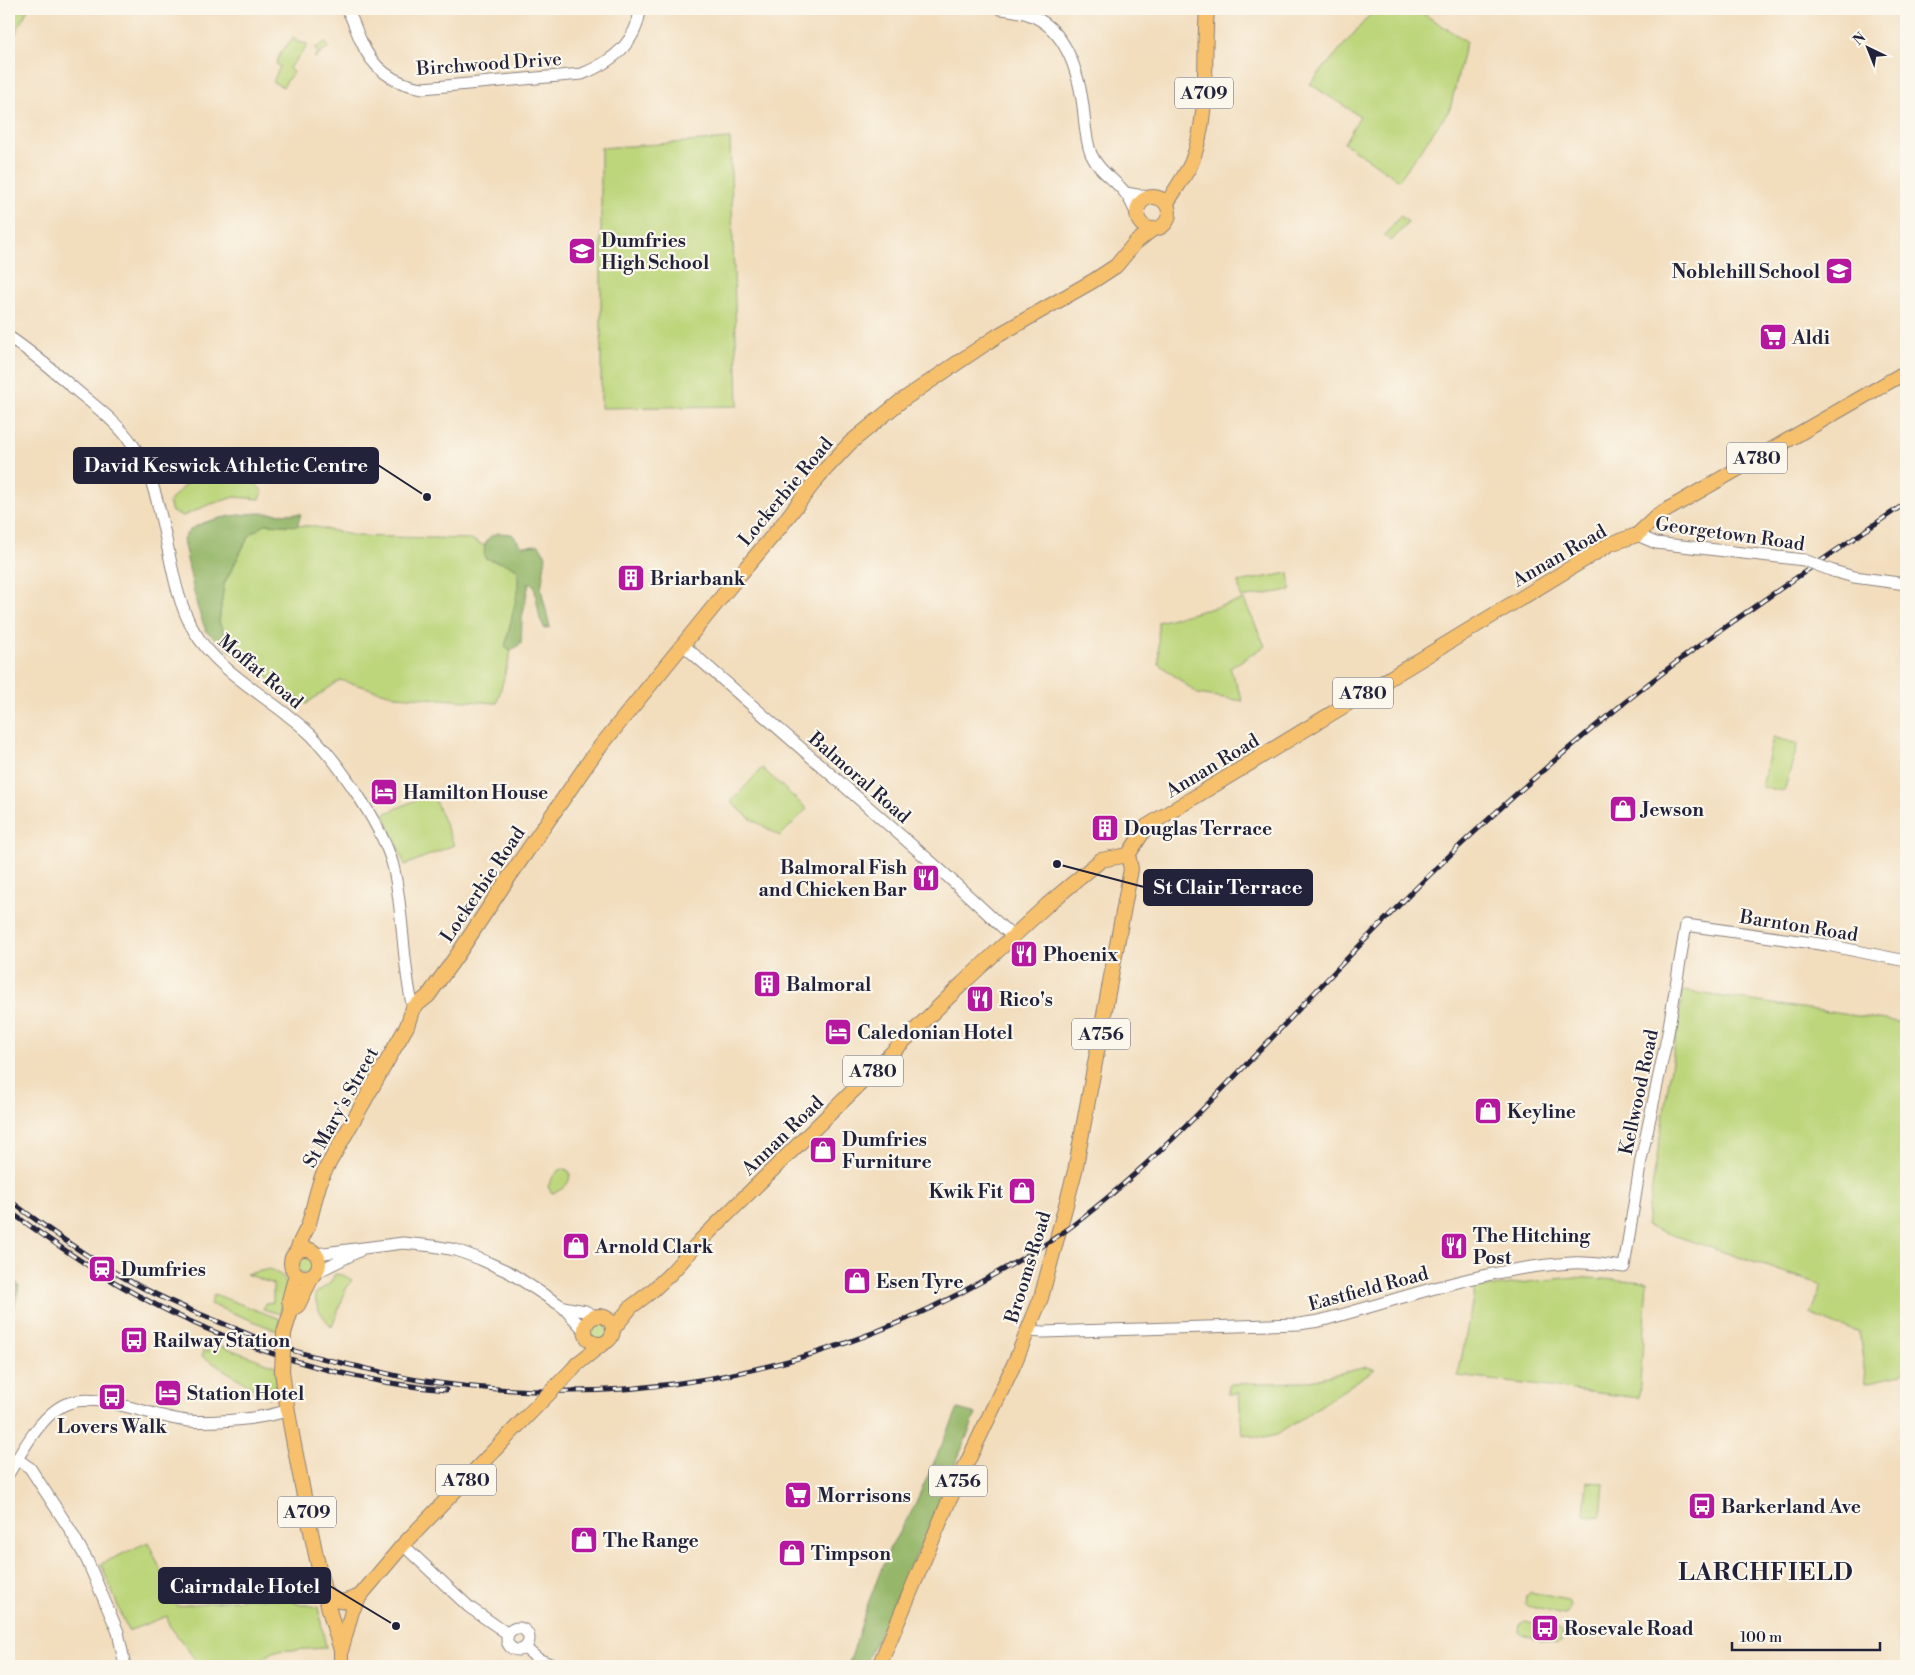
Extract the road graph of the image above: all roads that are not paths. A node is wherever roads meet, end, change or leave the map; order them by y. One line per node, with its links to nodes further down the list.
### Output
1 (347, 9): 2 (street, Birchwood Drive)
2 (640, 9)
3 (1000, 9): 5 (street)
4 (1207, 9): 6 (main road, A709)
5 (1126, 193): 6 (street); 7 (street)
6 (1158, 199): 7 (main road, A709); 8 (main road)
7 (1138, 217): 8 (main road); 9 (main road, A709)
8 (1153, 229): 9 (main road, Lockerbie Road)
9 (1135, 243): 14 (main road, Lockerbie Road)
10 (9, 337): 19 (street, Moffat Road)
11 (1906, 372): 12 (main road, Annan Road / A780)
12 (1637, 535): 13 (street, Georgetown Road, bridge); 15 (main road, Annan Road / A780)
13 (1906, 584)
14 (682, 644): 17 (street, Balmoral Road); 19 (main road, Lockerbie Road)
15 (1128, 855): 17 (main road, Annan Road / A780); 32 (main road, Brooms Road / A756)
16 (1686, 925): 18 (street, Barnton Road); 24 (street, Kellwood Road)
17 (1013, 937): 28 (main road, Annan Road / A780)
18 (1906, 961)
19 (413, 1008): 20 (main road, St Mary's Street)
20 (308, 1226): 22 (main road, St Mary's Street); 23 (main road, St Mary's Street)
21 (365, 1248): 23 (street); 25 (street); 27 (street)
22 (298, 1251): 23 (main road); 26 (main road)
23 (314, 1253): 25 (main road)
24 (1624, 1267): 32 (street, Eastfield Road)
25 (315, 1273): 26 (main road); 29 (main road, A709)
26 (296, 1274): 29 (main road, A709)
27 (563, 1307): 30 (street); 33 (street)
28 (631, 1307): 30 (main road, Annan Road / A780); 31 (main road, Annan Road / A780)
29 (290, 1311): 36 (main road, A709, bridge)
30 (598, 1316): 31 (main road); 33 (main road)
31 (614, 1328): 34 (main road)
32 (1029, 1331): 48 (main road, Brooms Road / A756)
33 (585, 1333): 34 (main road); 35 (main road, A780)
34 (601, 1345): 35 (main road, A780)
35 (575, 1366): 39 (main road, A780, bridge)
36 (286, 1411): 37 (street); 40 (main road, A709)
37 (17, 1459): 38 (street); 45 (street)
38 (9, 1474)
39 (403, 1545): 41 (main road, A780); 42 (street)
40 (324, 1591): 41 (main road); 44 (main road, A709)
41 (360, 1596): 44 (main road, A780)
42 (508, 1634): 43 (street); 43 (street)
43 (525, 1648): 47 (street)
44 (341, 1651): 46 (main road, A780)
45 (126, 1666)
46 (341, 1666)
47 (555, 1666)
48 (879, 1666)

